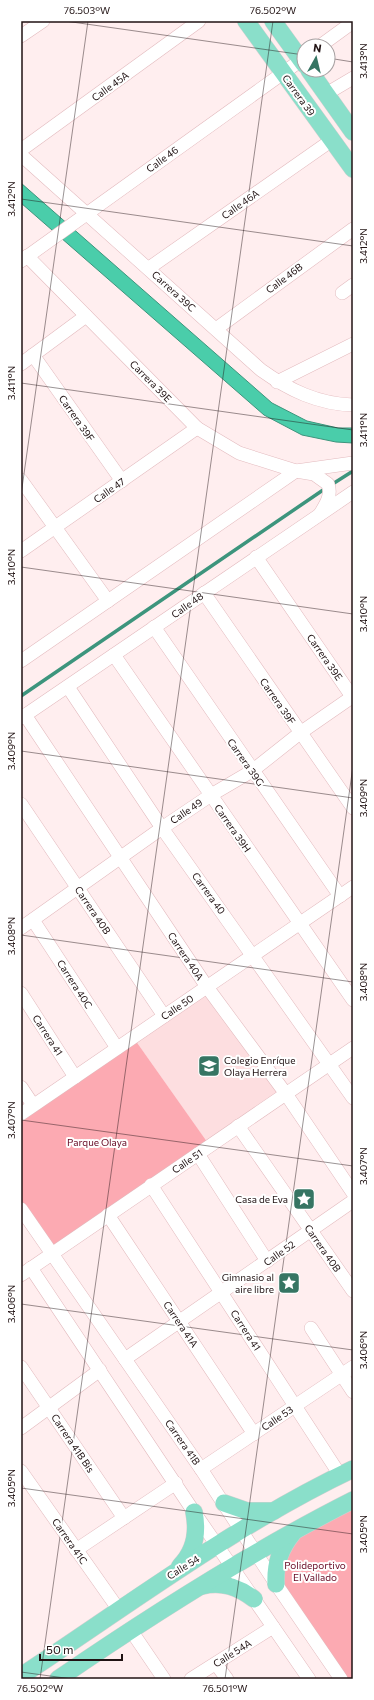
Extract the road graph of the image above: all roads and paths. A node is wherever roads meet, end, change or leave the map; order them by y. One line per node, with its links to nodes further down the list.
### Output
1 (43, 21): 6 (street)
2 (199, 21): 16 (street, Calle 45A)
3 (246, 21): 10 (main road, Carrera 39)
4 (273, 21): 8 (main road)
5 (350, 23): 7 (street)
6 (21, 36)
7 (330, 38)
8 (296, 52)
9 (296, 66): 10 (street, Calle 46)
10 (283, 72): 15 (main road, Carrera 39); 19 (street, Calle 46)
11 (315, 78): 13 (main road)
12 (353, 78): 13 (street)
13 (326, 94): 14 (main road)
14 (353, 131)
15 (332, 140): 18 (main road, Carrera 39); 22 (street, Calle 46A)
16 (21, 150)
17 (21, 155): 19 (street, Carrera 39C)
18 (353, 170)
19 (87, 213): 21 (street, Calle 46); 22 (street, Carrera 39C)
20 (353, 228): 26 (street, Calle 46B)
21 (24, 259): 25 (street, Carrera 39E)
22 (149, 268): 26 (street, Carrera 39C)
23 (353, 285): 24 (street)
24 (342, 293)
25 (86, 316): 28 (street); 32 (street, Carrera 39E)
26 (216, 329): 30 (street, Carrera 39C)
27 (353, 344): 30 (street)
28 (33, 355): 29 (street); 36 (street, Carrera 39F)
29 (21, 364)
30 (277, 382): 31 (street, Carrera 39C)
31 (353, 405)
32 (197, 428): 34 (street, Carrera 39E); 36 (street, Calle 47)
33 (353, 463): 34 (street)
34 (296, 471): 38 (street, Carrera 39E); 43 (street)
35 (21, 480): 39 (street)
36 (122, 481): 39 (street, Calle 47)
37 (353, 492): 38 (street, Calle 48)
38 (320, 514): 41 (street, Calle 48)
39 (55, 528): 40 (street, Calle 47); 43 (street)
40 (21, 551)
41 (256, 557): 42 (street, Calle 48); 48 (street, Carrera 39E)
42 (204, 593): 44 (street, Calle 48); 50 (street, Carrera 39F)
43 (108, 601): 46 (street)
44 (154, 627): 45 (street, Calle 48); 51 (street, Carrera 39G)
45 (114, 655): 47 (street, Calle 48); 52 (street, Carrera 39H)
46 (21, 661)
47 (68, 687): 49 (street, Calle 48); 55 (street, Carrera 40)
48 (353, 697): 50 (street, Calle 49)
49 (23, 716): 56 (street, Carrera 40A)
50 (300, 733): 51 (street, Calle 49); 54 (street, Carrera 39F)
51 (252, 770): 52 (street, Calle 49); 58 (street, Carrera 39G)
52 (210, 795): 55 (street, Calle 49); 60 (street, Carrera 39H)
53 (21, 804): 57 (street, Carrera 40B)
54 (353, 808)
55 (162, 828): 56 (street, Calle 49); 62 (street, Carrera 40)
56 (120, 858): 57 (street, Calle 49); 63 (street, Carrera 40A)
57 (78, 889): 59 (street, Calle 49); 66 (street, Carrera 40B)
58 (348, 894): 60 (street, Calle 50)
59 (33, 920): 61 (street, Calle 49); 67 (street, Carrera 40C)
60 (300, 923): 62 (street, Calle 50); 65 (street, Carrera 39H)
61 (21, 928)
62 (253, 955): 63 (street, Calle 50); 69 (street, Carrera 40)
63 (207, 987): 66 (street, Calle 50); 72 (street, Carrera 40A)
64 (21, 993): 70 (street, Carrera 41)
65 (353, 1000)
66 (164, 1016): 67 (street, Calle 50)
67 (117, 1048): 70 (street, Calle 50)
68 (353, 1048): 69 (street, Calle 51)
69 (330, 1064): 72 (street, Calle 51); 73 (street, Carrera 40)
70 (75, 1076): 74 (street, Calle 50)
71 (21, 1087): 74 (street)
72 (286, 1094): 76 (street, Calle 51); 79 (street, Carrera 40A)
73 (353, 1098)
74 (33, 1105): 75 (street, Calle 50)
75 (21, 1114)
76 (238, 1126): 77 (street, Calle 51); 83 (street, Carrera 40B)
77 (198, 1154): 78 (street, Calle 51); 85 (street)
78 (152, 1185): 82 (street, Calle 51); 88 (street, Carrera 41)
79 (353, 1193)
80 (353, 1201): 83 (street, Calle 52)
81 (21, 1209): 84 (street, Carrera 41B)
82 (108, 1215): 84 (street, Calle 51); 89 (street, Carrera 41A)
83 (311, 1230): 85 (street, Calle 52); 87 (street, Carrera 40B)
84 (52, 1254): 86 (street, Calle 51); 91 (street, Carrera 41B)
85 (267, 1261): 88 (street, Calle 52)
86 (26, 1272): 93 (street)
87 (353, 1291)
88 (222, 1292): 89 (street, Calle 52); 96 (street, Carrera 41)
89 (179, 1322): 91 (street, Calle 52); 99 (street, Carrera 41A)
90 (311, 1328): 94 (street)
91 (125, 1359): 100 (street, Carrera 41B)
92 (21, 1368): 97 (street, Carrera 41B Bis)
93 (100, 1370): 97 (street); 103 (street)
94 (348, 1371): 95 (street); 96 (street, Calle 53)
95 (353, 1392)
96 (295, 1406): 99 (street, Calle 53); 102 (street, Carrera 41)
97 (49, 1408): 98 (street); 109 (street, Carrera 41B Bis)
98 (21, 1428)
99 (254, 1434): 100 (street, Calle 53)
100 (201, 1469): 106 (street, Carrera 41B)
101 (21, 1471): 113 (street, Carrera 41C)
102 (347, 1472): 104 (main road, Calle 54)
103 (176, 1483): 108 (street); 109 (street)
104 (296, 1498): 107 (main road, Calle 54); 110 (main road)
105 (353, 1500): 110 (main road)
106 (224, 1503): 107 (main road); 111 (street, Carrera 41B)
107 (274, 1511): 111 (main road, Calle 54)
108 (194, 1512): 112 (street); 116 (main road)
109 (124, 1518): 113 (street)
110 (301, 1527): 114 (main road); 117 (main road)
111 (241, 1532): 112 (main road, Calle 54); 114 (street, Carrera 41B)
112 (218, 1546): 115 (street); 116 (main road, Calle 54)
113 (76, 1550): 120 (street, Carrera 41C)
114 (256, 1553): 115 (main road); 117 (street, Carrera 41B)
115 (232, 1566): 118 (main road); 119 (street)
116 (177, 1570): 120 (main road, Calle 54)
117 (276, 1584): 130 (street, Carrera 41B)
118 (192, 1590): 119 (main road); 122 (main road)
119 (254, 1599): 121 (street)
120 (119, 1610): 124 (main road, Calle 54)
121 (273, 1627): 123 (street, Calle 54A); 129 (street)
122 (130, 1629): 125 (main road); 126 (street)
123 (216, 1664): 127 (street, Calle 54A); 128 (street)
124 (21, 1676)
125 (58, 1679)
126 (164, 1679)
127 (191, 1679)
128 (227, 1679)
129 (309, 1679)
130 (341, 1679)

